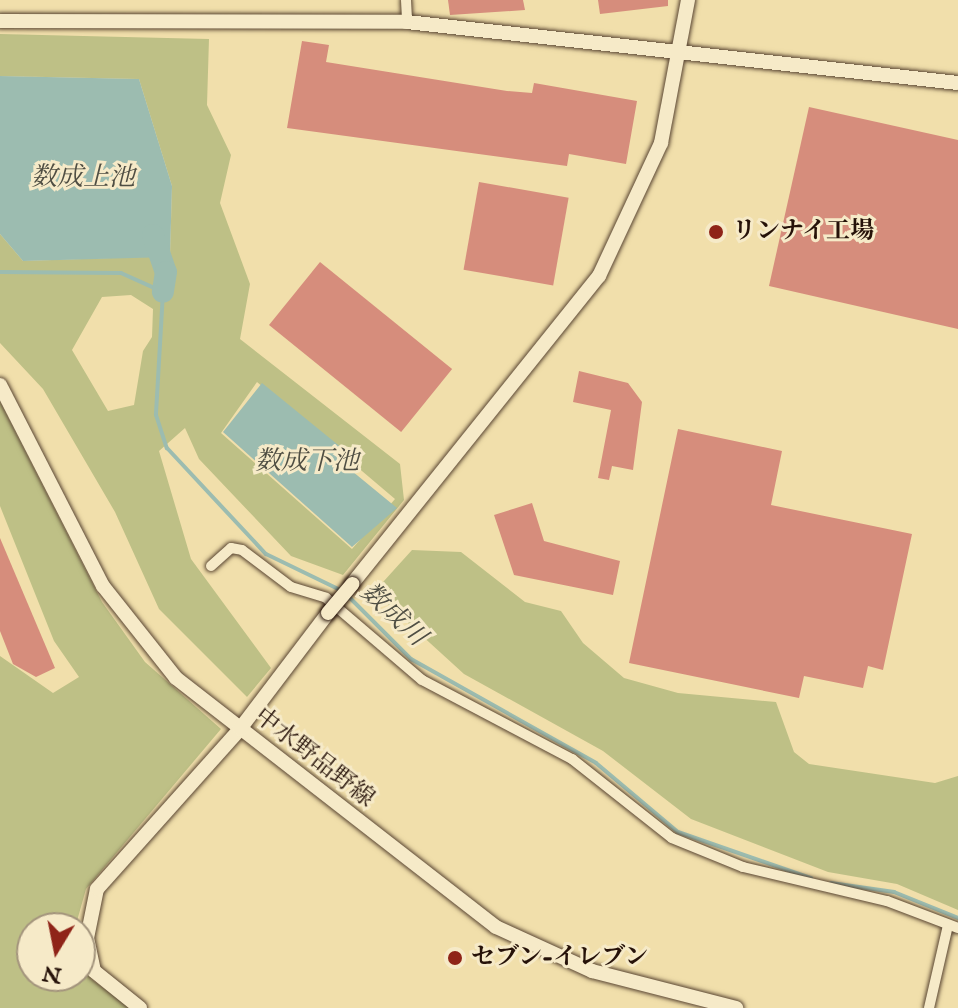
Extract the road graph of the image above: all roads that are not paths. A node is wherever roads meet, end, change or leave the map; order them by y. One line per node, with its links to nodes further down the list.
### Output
1 (406, 0): 4 (street)
2 (688, 0): 5 (street)
3 (0, 21): 4 (street)
4 (407, 22): 5 (street)
5 (679, 52): 6 (street); 9 (street, bridge)
6 (958, 83)
7 (0, 385): 9 (street, 中水野品野線)
8 (211, 566): 10 (street)
9 (240, 729): 11 (street); 12 (street, 中水野品野線)
10 (953, 927): 13 (street)
11 (140, 1008)
12 (736, 1008)
13 (929, 1008)

